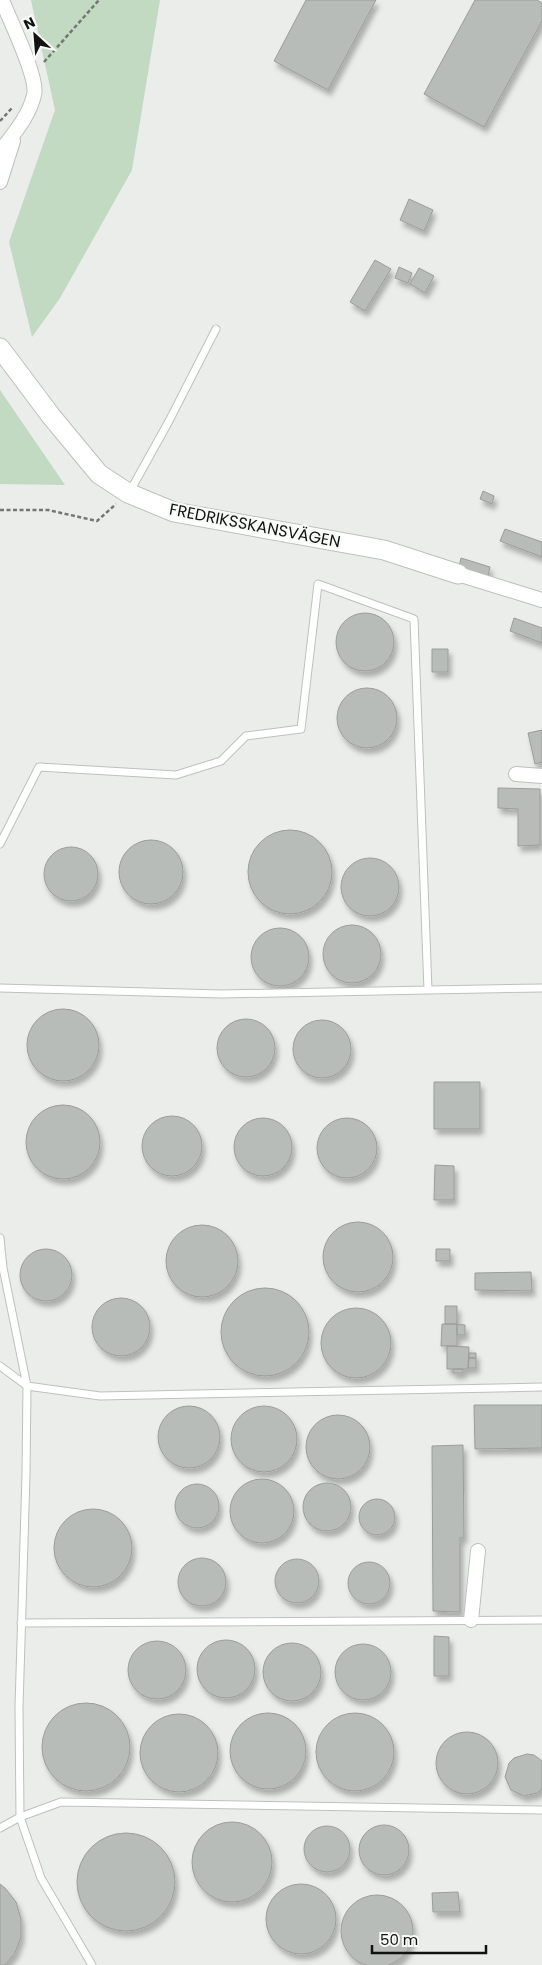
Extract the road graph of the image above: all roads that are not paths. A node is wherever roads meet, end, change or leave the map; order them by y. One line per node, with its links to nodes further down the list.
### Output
1 (2, 0): 2 (street)
2 (15, 133): 3 (street); 4 (street)
3 (0, 152)
4 (0, 182)
5 (216, 329): 7 (lane)
6 (0, 348): 7 (main road, FREDRIKSSKANSVÄGEN)
7 (128, 493): 8 (main road, FREDRIKSSKANSVÄGEN)
8 (458, 574): 9 (street, FREDRIKSSKANSVÄGEN)
9 (542, 600)
10 (516, 774): 11 (street)
11 (542, 776)
12 (0, 844): 15 (lane)
13 (0, 988): 15 (lane)
14 (542, 988): 15 (lane)
15 (428, 990)
16 (0, 1238): 18 (lane)
17 (0, 1366): 18 (lane)
18 (27, 1386): 19 (lane); 23 (lane)
19 (542, 1387)
20 (478, 1551): 21 (street)
21 (472, 1620): 22 (lane); 23 (lane)
22 (542, 1620)
23 (21, 1623): 25 (lane)
24 (542, 1810): 25 (lane)
25 (20, 1817): 26 (lane); 27 (lane)
26 (0, 1828)
27 (92, 1965)

